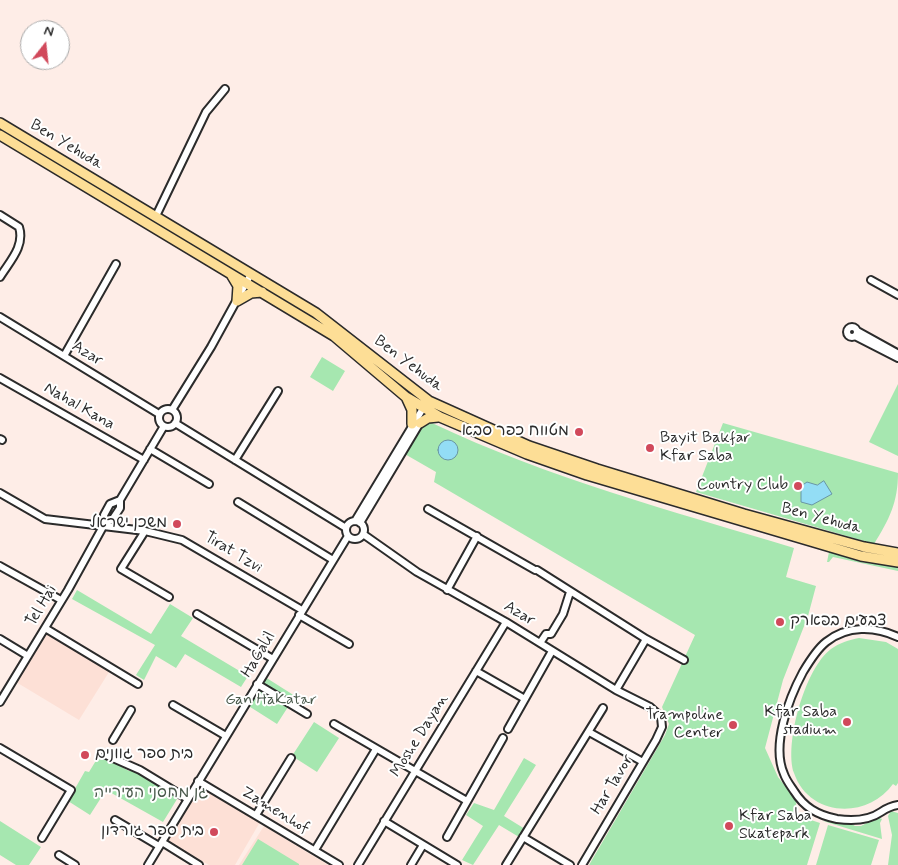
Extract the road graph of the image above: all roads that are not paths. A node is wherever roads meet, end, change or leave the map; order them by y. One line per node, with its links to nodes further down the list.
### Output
1 (225, 89): 5 (street)
2 (0, 123): 5 (main road, Ben Yehuda)
3 (1, 137): 7 (main road, Ben Yehuda)
4 (0, 216): 9 (street)
5 (156, 216): 8 (main road, Ben Yehuda)
6 (116, 264): 17 (street)
7 (230, 273): 11 (main road, Ben Yehuda); 14 (main road)
8 (251, 274): 11 (street); 22 (main road, Ben Yehuda)
9 (0, 277)
10 (871, 280): 13 (street)
11 (246, 283): 12 (main road, Ben Yehuda); 14 (street)
12 (262, 292): 14 (main road); 21 (main road, Ben Yehuda)
13 (898, 295)
14 (237, 301): 23 (street)
15 (0, 317): 17 (street, Azar)
16 (898, 353): 18 (street)
17 (64, 356): 24 (street, Azar)
18 (898, 358)
19 (0, 378): 30 (street, Nahal Kana)
20 (278, 391): 31 (street)
21 (406, 397): 22 (main road, Ben Yehuda); 27 (main road)
22 (426, 407): 25 (main road, Ben Yehuda); 27 (street); 44 (main road, Ben Yehuda)
23 (172, 410): 24 (street); 26 (street)
24 (159, 414): 28 (street)
25 (440, 418): 27 (main road); 46 (main road, Ben Yehuda)
26 (175, 423): 28 (street); 31 (street)
27 (416, 424): 37 (street)
28 (164, 426): 29 (street, Tel Hai)
29 (150, 449): 30 (street, Tel Hai); 32 (street)
30 (144, 460): 34 (street, Tel Hai)
31 (235, 460): 39 (street)
32 (208, 484)
33 (0, 493): 38 (street, Tirat Tzvi)
34 (120, 500): 38 (street, Tel Hai); 38 (street, Tel Hai)
35 (238, 502): 45 (street)
36 (428, 509): 43 (street)
37 (358, 522): 39 (street); 41 (street)
38 (104, 525): 40 (street, Tirat Tzvi); 51 (street, Tel Hai)
39 (346, 528): 42 (street)
40 (144, 531): 50 (street); 52 (street, Tirat Tzvi)
41 (362, 534): 42 (street); 48 (street, Azar)
42 (348, 536): 45 (street, HaGalil)
43 (477, 536): 48 (street); 49 (street)
44 (898, 553)
45 (333, 560): 52 (street, HaGalil)
46 (898, 562)
47 (0, 566): 51 (street)
48 (447, 590): 54 (street, Azar)
49 (570, 592): 57 (street); 60 (street)
50 (169, 597)
51 (61, 600): 55 (street, Tel Hai)
52 (301, 613): 59 (street, Tirat Tzvi); 63 (street, HaGalil)
53 (197, 614): 63 (street)
54 (506, 622): 60 (street, Azar); 65 (street, Moshe Dayan)
55 (45, 628): 62 (street, Tel Hai); 66 (street)
56 (898, 637): 92 (street)
57 (646, 638): 64 (street); 68 (street)
58 (0, 639): 62 (street)
59 (349, 644)
60 (540, 644): 61 (street, Azar)
61 (552, 651): 68 (street, Azar); 69 (street)
62 (28, 656): 70 (street, Tel Hai)
63 (273, 658): 67 (street, HaGalil)
64 (684, 660)
65 (476, 672): 69 (street); 87 (street, Moshe Dayan)
66 (138, 684)
67 (258, 684): 74 (street); 79 (street, HaGalil)
68 (616, 690): 75 (street, Azar)
69 (525, 699): 77 (street)
70 (0, 700)
71 (173, 705): 79 (street)
72 (603, 708): 78 (street)
73 (131, 710): 81 (street)
74 (307, 714)
75 (661, 717): 86 (street, Har Tavor)
76 (334, 724): 83 (street)
77 (508, 729)
78 (589, 732): 86 (street); 98 (street)
79 (226, 736): 88 (street, HaGalil)
80 (503, 738): 90 (street)
81 (113, 740)
82 (0, 748): 99 (street)
83 (376, 749): 87 (street); 102 (street)
84 (106, 755): 89 (street)
85 (291, 758): 94 (street)
86 (643, 762): 113 (street, Har Tavor)
87 (414, 772): 90 (street); 96 (street, Moshe Dayan)
88 (198, 781): 89 (street, HaGalil); 94 (street, Zamenhof)
89 (186, 798): 100 (street, HaGalil)
90 (467, 801): 97 (street)
91 (898, 805): 92 (street)
92 (887, 808): 93 (street)
93 (898, 810)
94 (256, 815): 102 (street, Zamenhof)
95 (115, 820): 100 (street)
96 (384, 821): 101 (street); 108 (street, Moshe Dayan)
97 (447, 837)
98 (523, 837): 111 (street); 112 (street)
99 (42, 838)
100 (160, 844): 105 (street, HaGalil); 106 (street)
101 (423, 844): 109 (street); 110 (street)
102 (315, 850): 107 (street, Zamenhof)
103 (59, 855): 104 (street)
104 (75, 865)
105 (148, 865)
106 (199, 865)
107 (339, 865)
108 (358, 865)
109 (411, 865)
110 (457, 865)
111 (506, 865)
112 (570, 865)
113 (582, 865)

